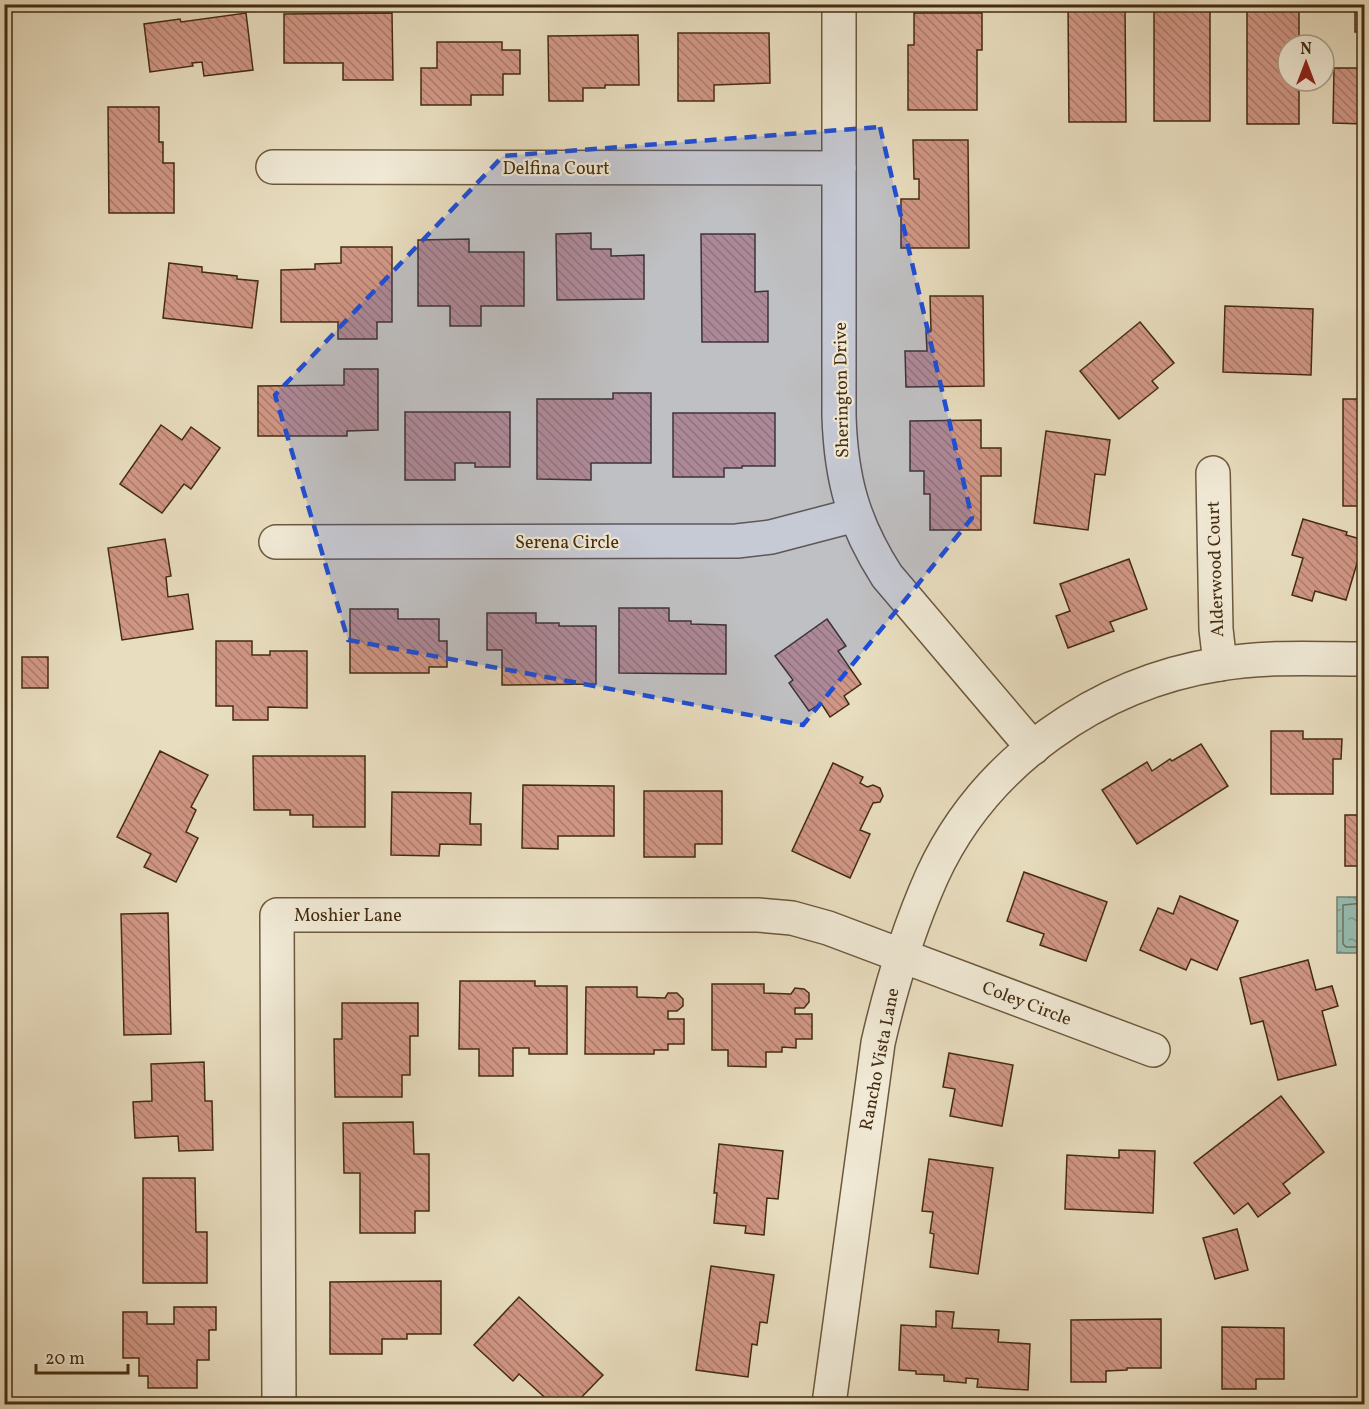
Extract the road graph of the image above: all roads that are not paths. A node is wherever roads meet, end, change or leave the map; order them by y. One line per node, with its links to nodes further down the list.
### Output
1 (839, 4): 3 (street, Sherington Drive)
2 (273, 167): 3 (street, Delfina Court)
3 (839, 168): 5 (street, Sherington Drive)
4 (1212, 473): 8 (street, Alderwood Court)
5 (855, 515): 6 (street, Serena Circle); 9 (street, Sherington Drive)
6 (276, 542)
7 (1365, 659): 8 (street, Rancho Vista Lane)
8 (1220, 664): 9 (street, Rancho Vista Lane)
9 (1033, 748): 10 (street, Rancho Vista Lane)
10 (901, 955): 11 (street, Coley Circle); 12 (street, Moshier Lane); 13 (street, Rancho Vista Lane)
11 (1153, 1050)
12 (279, 1404)
13 (829, 1404)

